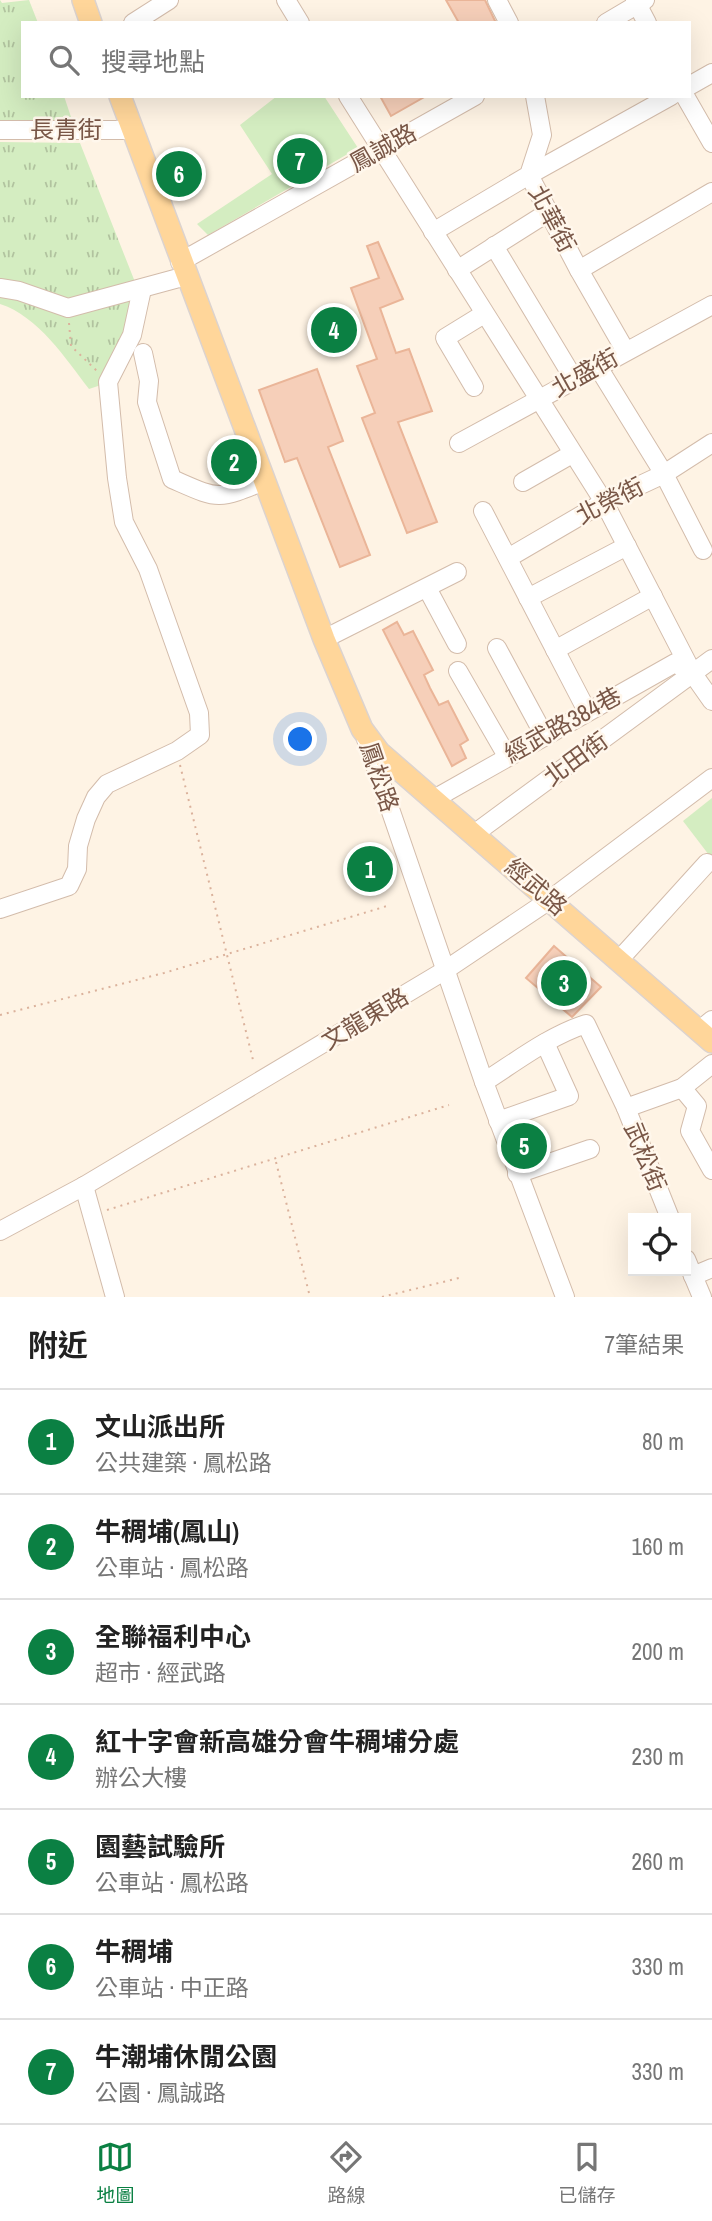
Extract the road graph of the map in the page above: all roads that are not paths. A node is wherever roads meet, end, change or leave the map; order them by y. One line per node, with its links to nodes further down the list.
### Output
1 (83, 0): 5 (main road)
2 (169, 0): 6 (street)
3 (286, 0): 7 (street)
4 (639, 2): 8 (street); 9 (street)
5 (90, 21)
6 (136, 21)
7 (299, 21)
8 (609, 21)
9 (646, 21)
10 (712, 73): 11 (street)
11 (691, 85)
12 (121, 98): 19 (main road, 鳳松路)
13 (349, 98): 21 (street)
14 (471, 98): 21 (street, 鳳誠路)
15 (535, 98): 22 (street)
16 (667, 98): 22 (street, 北華街)
17 (686, 98): 20 (street)
18 (0, 130): 19 (street, 長青街)
19 (133, 130): 27 (main road, 鳳松路)
20 (712, 143)
21 (382, 148): 25 (street); 27 (street, 鳳誠路)
22 (529, 175): 24 (street, 北華街); 25 (street)
23 (712, 192): 29 (street, 北華街)
24 (547, 213): 26 (street); 29 (street, 北華街)
25 (433, 232): 28 (street)
26 (494, 246): 28 (street); 37 (street)
27 (183, 269): 31 (street, 鳳誠路); 44 (main road, 鳳松路)
28 (457, 270): 33 (street)
29 (579, 270): 34 (street)
30 (0, 289): 31 (street, 鳳誠路)
31 (142, 289): 72 (street)
32 (712, 305): 34 (street, 北盛街)
33 (484, 314): 38 (street); 39 (street)
34 (625, 350): 36 (street, 北盛街)
35 (143, 353): 44 (street)
36 (598, 367): 37 (street, 北盛街); 43 (street)
37 (574, 379): 39 (street, 北盛街)
38 (474, 387)
39 (536, 400): 40 (street, 北盛街); 42 (street)
40 (459, 443)
41 (712, 443): 43 (street, 北榮街)
42 (572, 454): 45 (street); 46 (street)
43 (664, 474): 46 (street, 北榮街); 49 (street)
44 (264, 481): 55 (main road, 鳳松路)
45 (523, 482)
46 (604, 502): 48 (street); 50 (street, 北榮街)
47 (483, 511): 50 (street)
48 (627, 546): 53 (street); 54 (street)
49 (703, 550)
50 (508, 558): 54 (street)
51 (457, 572): 52 (street)
52 (427, 587): 55 (street); 56 (street)
53 (653, 596): 58 (street); 61 (street)
54 (528, 598): 58 (street)
55 (324, 639): 64 (main road, 鳳松路)
56 (457, 644)
57 (497, 648): 65 (street)
58 (555, 650): 63 (street)
59 (712, 659): 61 (street, 北田街)
60 (458, 671): 66 (street)
61 (693, 674): 62 (street); 63 (street, 經武路384巷); 69 (street, 北田街)
62 (712, 701)
63 (587, 711): 65 (street, 經武路384巷)
64 (362, 729): 68 (main road, 經武路); 74 (street, 鳳松路)
65 (544, 735): 66 (street, 經武路384巷)
66 (507, 757): 68 (street, 經武路384巷)
67 (712, 778): 71 (street, 文龍東路)
68 (434, 799): 69 (main road, 經武路)
69 (474, 834): 71 (main road, 經武路)
70 (707, 863): 73 (street)
71 (551, 899): 73 (main road, 經武路); 74 (street, 文龍東路)
72 (0, 909)
73 (619, 960): 75 (main road, 經武路)
74 (444, 971): 78 (street, 鳳松路); 85 (street, 文龍東路)
75 (708, 1030)
76 (545, 1043): 78 (street); 80 (street); 81 (street)
77 (712, 1064): 79 (street, 武松街)
78 (484, 1082): 81 (street, 鳳松路)
79 (682, 1088): 80 (street, 武松街); 83 (street)
80 (626, 1108): 86 (street, 武松街)
81 (498, 1121): 84 (street, 鳳松路)
82 (590, 1149): 84 (street)
83 (712, 1170)
84 (517, 1174): 92 (street, 鳳松路)
85 (84, 1186): 87 (street, 文龍東路); 91 (street)
86 (668, 1213)
87 (0, 1231)
88 (712, 1268): 90 (street)
89 (691, 1271): 90 (street)
90 (693, 1276): 93 (street)
91 (115, 1297)
92 (565, 1297)
93 (702, 1297)

